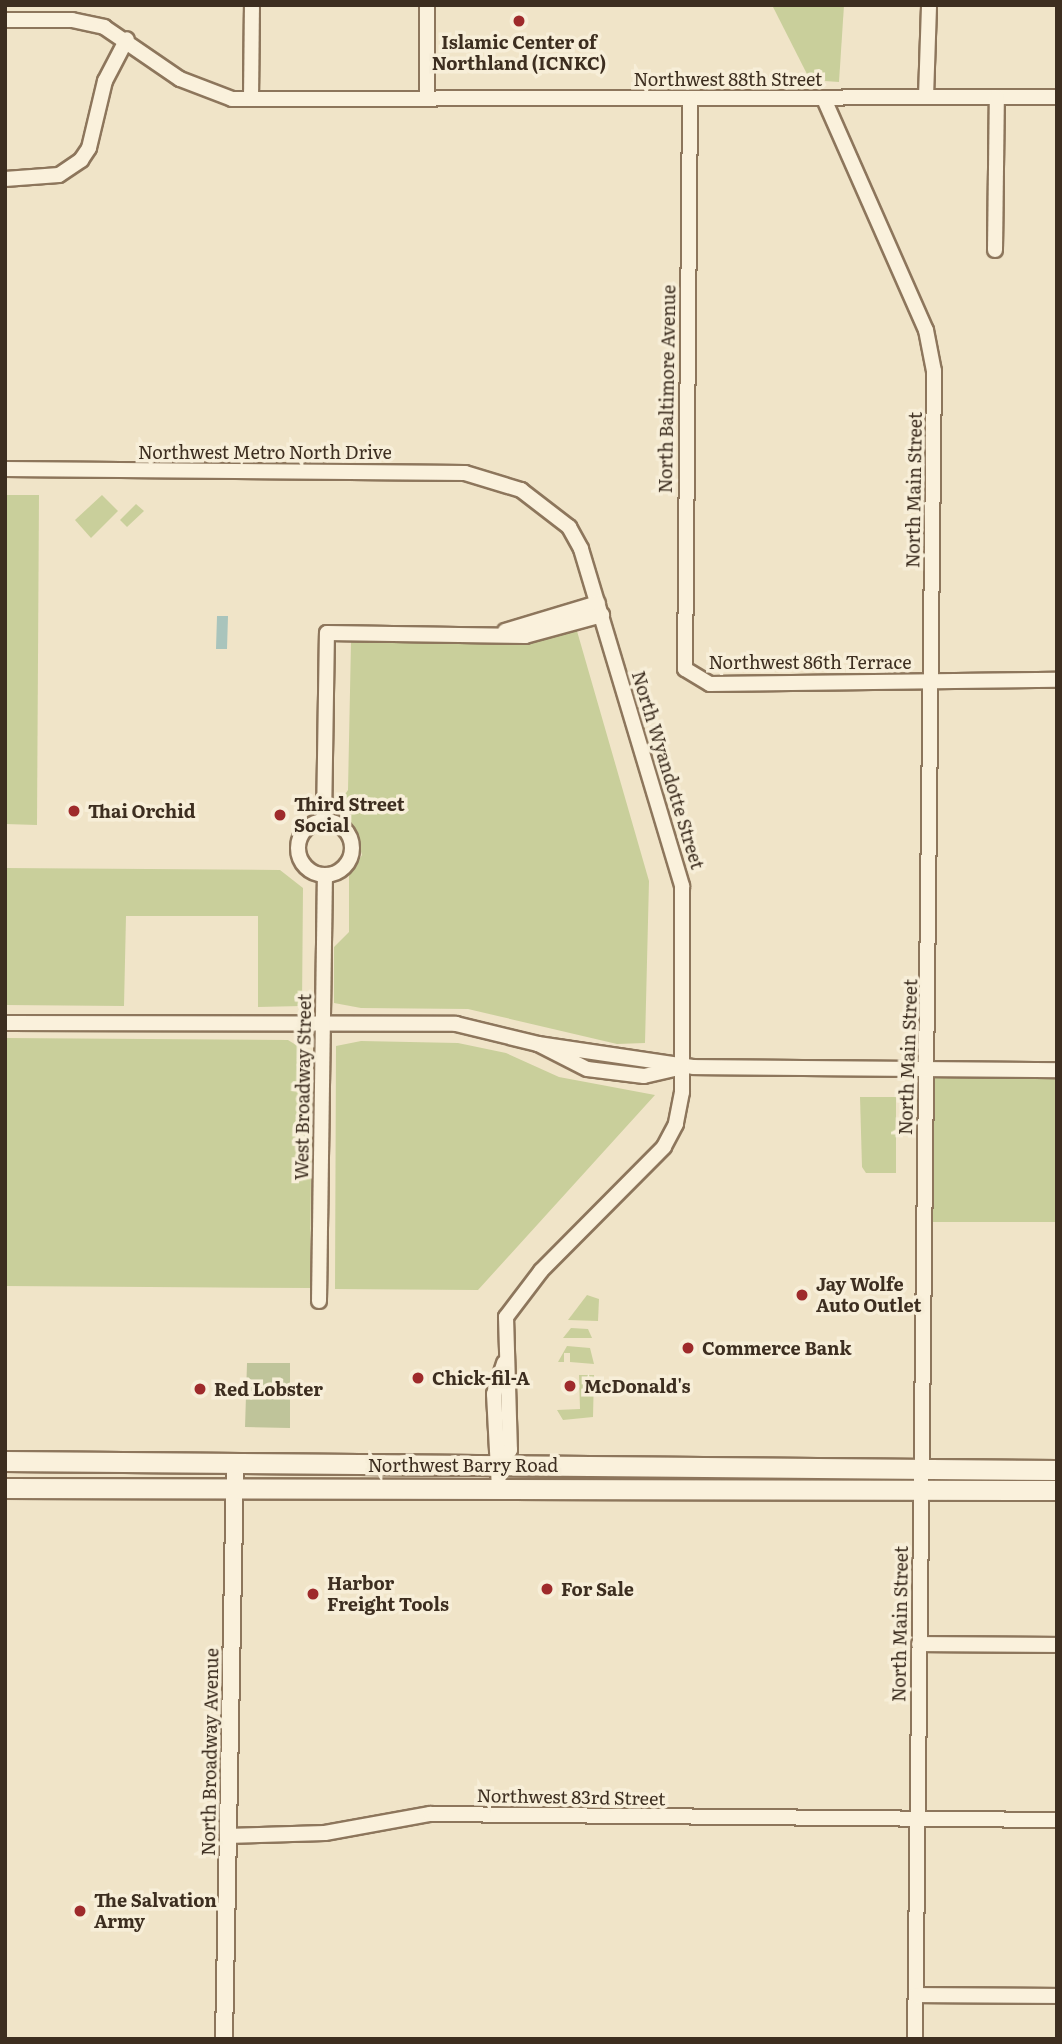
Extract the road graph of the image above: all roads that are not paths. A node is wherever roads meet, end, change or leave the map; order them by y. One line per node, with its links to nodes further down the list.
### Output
1 (252, 5): 10 (street)
2 (426, 5): 6 (street)
3 (929, 5): 7 (street)
4 (5, 20): 5 (street, Northwest 88th Street)
5 (127, 39): 10 (street, Northwest 88th Street); 13 (street)
6 (427, 97): 10 (street, Northwest 88th Street); 12 (street, Northwest 88th Street)
7 (926, 97): 8 (street, Northwest 88th Street); 11 (street, Northwest 88th Street)
8 (997, 97): 9 (street, Northwest 88th Street); 14 (street)
9 (1057, 97)
10 (251, 99)
11 (824, 99): 12 (street, Northwest 88th Street); 20 (street, North Main Street)
12 (690, 100): 18 (street, North Baltimore Avenue)
13 (5, 179)
14 (995, 250)
15 (5, 469): 16 (street, Northwest Metro North Drive)
16 (521, 490): 17 (street, North Wyandotte Street)
17 (600, 609): 21 (street); 25 (street, North Wyandotte Street)
18 (692, 677): 20 (street, Northwest 86th Terrace)
19 (1057, 680): 20 (street, Northwest 86th Terrace)
20 (931, 681): 26 (street, North Main Street)
21 (324, 821): 22 (street); 22 (street)
22 (325, 875): 23 (street, West Broadway Street)
23 (324, 1022): 24 (street); 25 (street); 28 (street, West Broadway Street)
24 (5, 1023)
25 (683, 1067): 26 (street); 30 (street, North Wyandotte Street)
26 (926, 1070): 27 (street); 33 (street, North Main Street)
27 (1057, 1070)
28 (319, 1301)
29 (7, 1462): 31 (main road, Northwest Barry Road)
30 (500, 1462): 31 (main road, Northwest Barry Road); 33 (main road, Northwest Barry Road); 36 (street, North Wyandotte Street)
31 (235, 1466): 34 (street, North Broadway Avenue)
32 (1057, 1471): 33 (main road)
33 (920, 1480): 36 (main road, Northwest Barry Road); 37 (main road); 38 (street, North Main Street)
34 (235, 1487): 35 (main road, Northwest Barry Road); 36 (main road, Northwest Barry Road); 42 (street, North Broadway Avenue)
35 (5, 1488)
36 (499, 1489)
37 (1057, 1490)
38 (919, 1643): 39 (street); 40 (street, North Main Street)
39 (1057, 1645)
40 (917, 1819): 41 (street, Northwest 83rd Street); 42 (street, Northwest 83rd Street); 43 (street, North Main Street)
41 (1057, 1820)
42 (227, 1836): 45 (street, North Broadway Avenue)
43 (916, 1995): 44 (street); 46 (street, North Main Street)
44 (1057, 1996)
45 (224, 2039)
46 (915, 2039)

